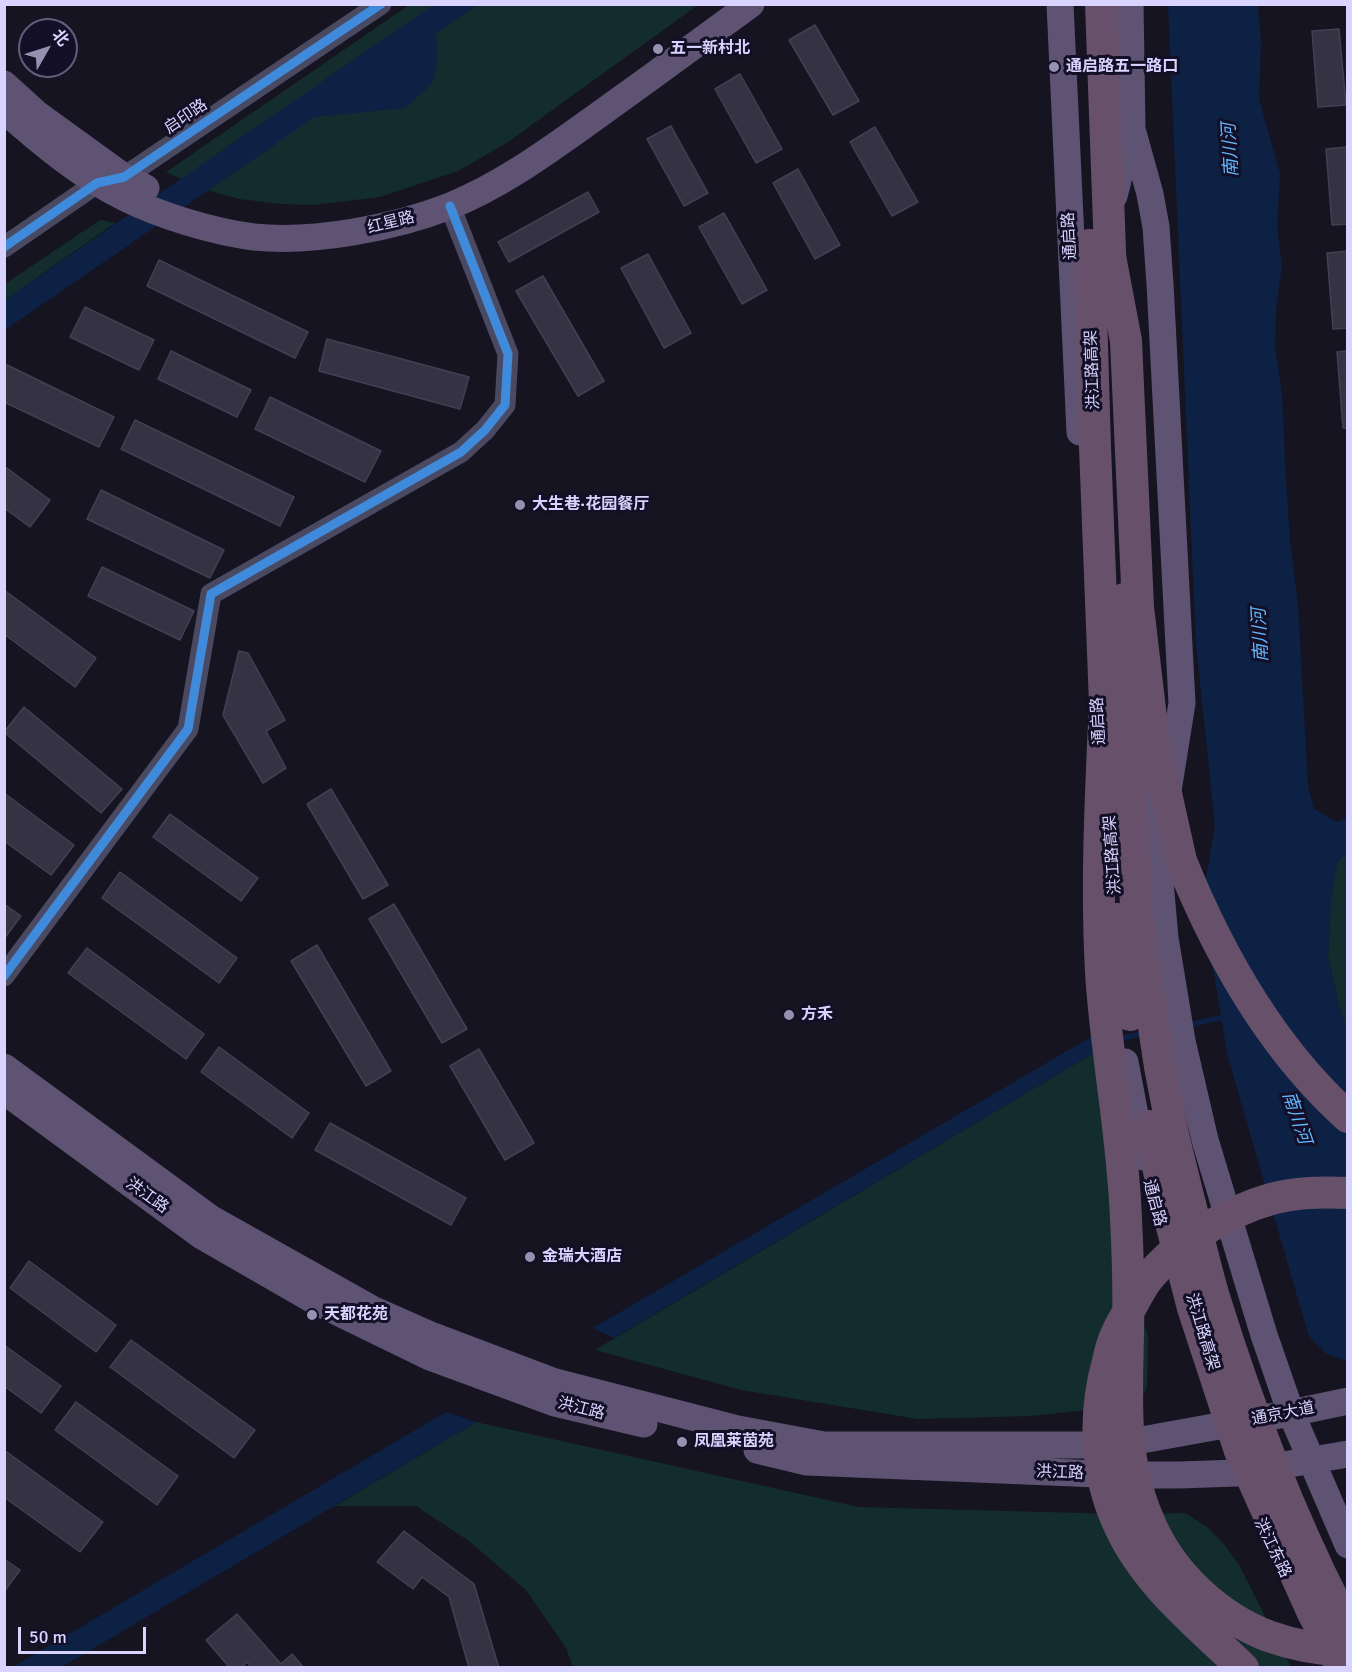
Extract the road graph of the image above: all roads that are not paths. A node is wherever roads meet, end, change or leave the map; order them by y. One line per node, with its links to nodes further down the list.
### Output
1 (381, 4): 12 (street, 启印路)
2 (729, 4): 14 (main road, 红星路)
3 (751, 4): 13 (main road, 红星路)
4 (1060, 4): 26 (main road, 通启路)
5 (1083, 4): 17 (highway, 洪江路高架)
6 (1101, 4): 16 (highway, 洪江路高架)
7 (1130, 4): 10 (main road)
8 (4, 84): 12 (main road, 红星路)
9 (4, 110): 11 (main road, 红星路)
10 (1132, 126): 18 (main road); 18 (main road)
11 (97, 183): 12 (main road, 红星路); 15 (street)
12 (131, 188): 14 (main road, 红星路)
13 (450, 206): 14 (main road, 红星路); 19 (street)
14 (192, 216)
15 (4, 248)
16 (1109, 251): 22 (highway, bridge); 31 (highway, 洪江路高架, bridge)
17 (1105, 701): 32 (highway, bridge); 35 (highway, 洪江路高架, bridge)
18 (1160, 884): 25 (main road)
19 (4, 976)
20 (4, 1067): 26 (main road, 洪江路)
21 (4, 1091): 29 (main road, 洪江路)
22 (1347, 1117)
23 (1347, 1193): 33 (highway, bridge)
24 (1347, 1401): 25 (main road, 通京大道)
25 (1291, 1413): 26 (main road, 通京大道); 28 (main road)
26 (1218, 1425): 29 (main road, 洪江东路)
27 (1347, 1454): 28 (main road)
28 (1311, 1461): 29 (main road); 30 (main road)
29 (1237, 1473): 34 (main road, 洪江东路)
30 (1347, 1545)
31 (1347, 1629)
32 (1347, 1652)
33 (1244, 1668)
34 (1331, 1668)
35 (1343, 1668)

